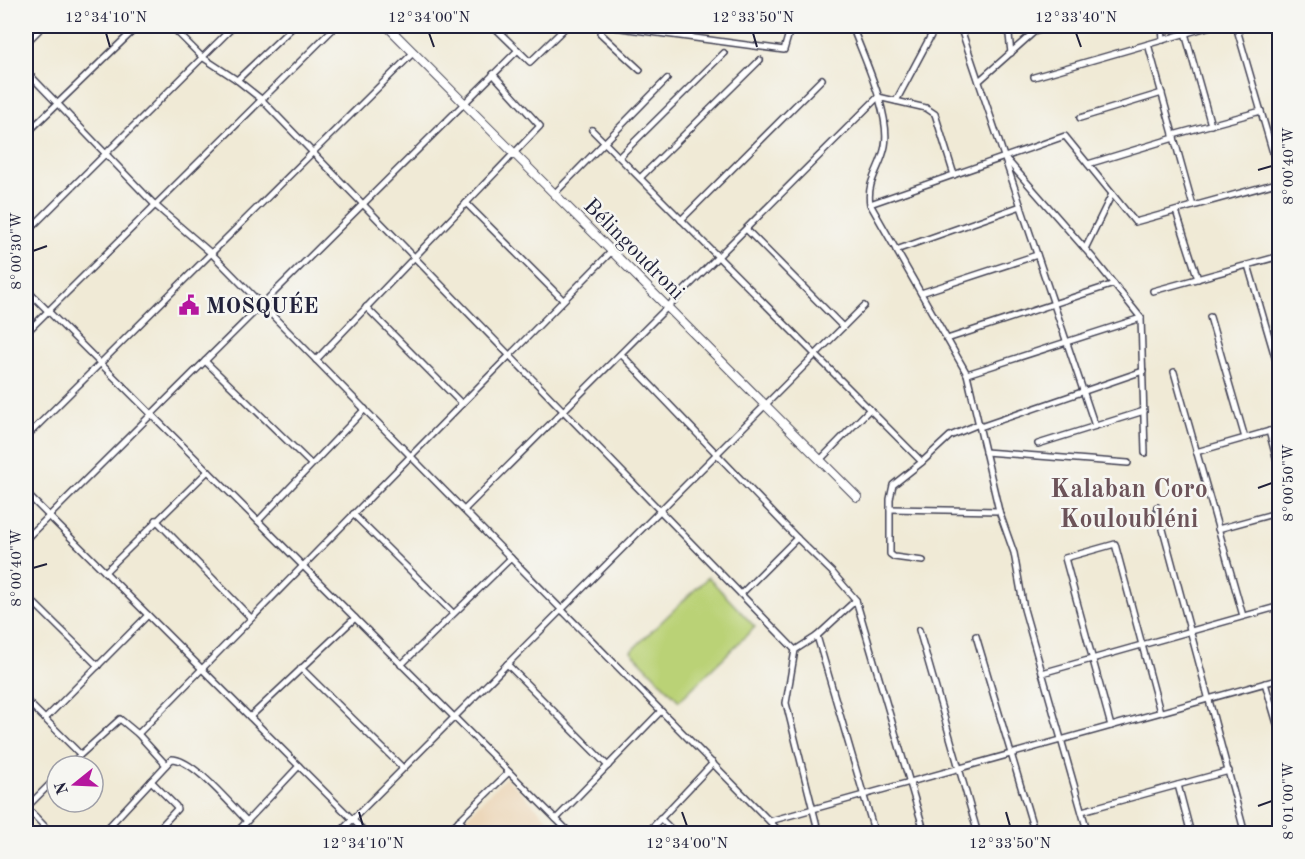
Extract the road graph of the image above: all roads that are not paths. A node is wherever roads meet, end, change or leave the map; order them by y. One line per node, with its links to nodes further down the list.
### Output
1 (43, 26): 23 (street)
2 (138, 26): 43 (street)
3 (171, 26): 29 (street)
4 (234, 26): 29 (street)
5 (294, 26): 37 (street)
6 (336, 26): 41 (street)
7 (387, 26): 26 (street, Bélingoudroni)
8 (493, 26): 25 (street)
9 (567, 26): 25 (street)
10 (602, 26): 31 (street)
11 (606, 26): 12 (street)
12 (791, 26)
13 (852, 26): 40 (street)
14 (936, 26): 42 (street)
15 (960, 26): 38 (street)
16 (1008, 26): 28 (street)
17 (1053, 26): 28 (street)
18 (1162, 26): 22 (street)
19 (1211, 26): 21 (street)
20 (1236, 26): 45 (street)
21 (1185, 33): 22 (street); 47 (street)
22 (1162, 40): 24 (street)
23 (26, 43)
24 (1148, 44): 34 (street); 39 (street)
25 (518, 50): 33 (street)
26 (414, 52): 44 (street, Bélingoudroni); 53 (street)
27 (724, 53): 55 (street)
28 (1011, 53): 38 (street)
29 (202, 57): 37 (street); 52 (street)
30 (760, 60): 60 (street)
31 (640, 70)
32 (26, 71): 43 (street)
33 (493, 74): 44 (street); 54 (street)
34 (1034, 77)
35 (667, 79): 51 (street)
36 (822, 79): 71 (street)
37 (237, 80): 41 (street)
38 (979, 81): 56 (street)
39 (1162, 93): 46 (street); 50 (street)
40 (878, 97): 42 (street); 66 (street); 72 (street)
41 (261, 99): 53 (street); 67 (street)
42 (896, 101): 58 (street)
43 (57, 102): 49 (street); 52 (street)
44 (464, 103): 54 (street, Bélingoudroni); 65 (street)
45 (1261, 111): 47 (street); 59 (street)
46 (1080, 118)
47 (1211, 124): 50 (street)
48 (592, 130): 51 (street)
49 (26, 134)
50 (1174, 137): 57 (street); 68 (street)
51 (605, 142): 55 (street); 62 (street)
52 (104, 153): 67 (street); 73 (street)
53 (313, 153): 65 (street); 77 (street)
54 (514, 153): 62 (street, Bélingoudroni); 64 (street)
55 (619, 157): 60 (street)
56 (1005, 157): 57 (street); 58 (street); 69 (street); 74 (street)
57 (1088, 164): 63 (street)
58 (954, 175): 66 (street)
59 (1280, 177)
60 (640, 178): 71 (street)
61 (1280, 182): 68 (street)
62 (554, 194): 76 (street, Bélingoudroni)
63 (1112, 194): 70 (street); 74 (street)
64 (466, 203): 80 (street); 88 (street)
65 (362, 204): 80 (street); 89 (street)
66 (870, 204): 75 (street)
67 (155, 205): 77 (street); 94 (street)
68 (1193, 206): 70 (street)
69 (1021, 207): 75 (street); 78 (street)
70 (1176, 211): 83 (street)
71 (681, 220): 81 (street)
72 (746, 229): 81 (street); 97 (street)
73 (26, 233)
74 (1086, 249): 84 (street)
75 (896, 250): 87 (street)
76 (612, 251): 88 (street); 93 (street, Bélingoudroni)
77 (212, 254): 89 (street); 106 (street)
78 (1037, 255): 87 (street); 90 (street)
79 (1280, 256): 82 (street)
80 (414, 257): 92 (street); 102 (street)
81 (718, 257): 93 (street); 103 (street)
82 (1248, 265): 83 (street); 110 (street)
83 (1198, 279): 86 (street)
84 (1114, 284): 90 (street); 96 (street)
85 (26, 289): 94 (street)
86 (1153, 291)
87 (921, 293): 99 (street)
88 (563, 300): 102 (street)
89 (262, 304): 104 (street); 105 (street)
90 (1054, 304): 99 (street); 100 (street)
91 (864, 306): 97 (street)
92 (366, 307): 105 (street); 112 (street)
93 (668, 307): 101 (street); 113 (street, Bélingoudroni)
94 (47, 311): 98 (street); 106 (street)
95 (1210, 317): 124 (street)
96 (1141, 318): 100 (street); 107 (street)
97 (843, 327): 103 (street)
98 (26, 333)
99 (947, 339): 109 (street)
100 (1067, 342): 109 (street); 111 (street)
101 (621, 354): 116 (street); 129 (street)
102 (509, 355): 112 (street); 116 (street)
103 (816, 355): 113 (street); 115 (street)
104 (205, 360): 118 (street); 134 (street)
105 (316, 360): 114 (street)
106 (100, 363): 118 (street); 123 (street)
107 (1143, 371): 111 (street); 117 (street)
108 (1174, 372): 127 (street)
109 (967, 374): 119 (street)
110 (1280, 374)
111 (1084, 392): 119 (street); 120 (street)
112 (462, 404): 130 (street)
113 (765, 405): 129 (street); 131 (street, Bélingoudroni)
114 (364, 409): 130 (street); 134 (street)
115 (870, 409): 131 (street); 132 (street)
116 (563, 411): 141 (street); 142 (street)
117 (1144, 411): 120 (street); 128 (street)
118 (151, 415): 135 (street); 146 (street)
119 (979, 425): 126 (street); 132 (street)
120 (1095, 426): 125 (street)
121 (1280, 428): 122 (street)
122 (1269, 431): 124 (street); 136 (street)
123 (26, 437)
124 (1245, 438): 127 (street)
125 (1038, 444)
126 (986, 452): 133 (street); 143 (street)
127 (1196, 452): 149 (street)
128 (1145, 453)
129 (717, 454): 142 (street); 150 (street)
130 (411, 456): 141 (street); 145 (street)
131 (820, 460): 138 (street, Bélingoudroni)
132 (922, 462): 140 (street)
133 (1128, 463)
134 (311, 464): 148 (street)
135 (208, 471): 147 (street); 148 (street)
136 (1280, 472)
137 (26, 493): 146 (street)
138 (857, 497)
139 (1157, 507): 167 (street)
140 (890, 509): 143 (street); 153 (street)
141 (464, 510): 152 (street)
142 (660, 511): 156 (street); 160 (street)
143 (999, 511): 178 (street)
144 (1279, 512): 149 (street)
145 (353, 514): 154 (street); 161 (street)
146 (49, 516): 151 (street); 155 (street)
147 (156, 520): 155 (street); 164 (street)
148 (258, 521): 154 (street)
149 (1218, 529): 163 (street)
150 (797, 538): 156 (street); 158 (street)
151 (26, 539)
152 (511, 558): 160 (street); 161 (street)
153 (923, 561)
154 (303, 566): 164 (street); 165 (street)
155 (105, 572): 162 (street)
156 (741, 594): 171 (street)
157 (26, 595): 175 (street)
158 (856, 600): 168 (street); 203 (street)
159 (1280, 606): 163 (street)
160 (562, 609): 173 (street); 183 (street)
161 (453, 613): 174 (street)
162 (148, 615): 175 (street); 177 (street)
163 (1243, 616): 167 (street)
164 (251, 618): 177 (street)
165 (355, 618): 174 (street); 176 (street)
166 (919, 630): 199 (street)
167 (1191, 631): 170 (street); 181 (street)
168 (817, 636): 171 (street); 206 (street)
169 (976, 636): 193 (street)
170 (1142, 645): 172 (street); 172 (street); 184 (street)
171 (795, 650): 208 (street)
172 (1093, 659): 178 (street); 188 (street)
173 (507, 664): 186 (street); 197 (street)
174 (402, 665): 186 (street)
175 (98, 666): 187 (street)
176 (301, 668): 185 (street); 198 (street)
177 (202, 669): 185 (street); 189 (street)
178 (1042, 673): 191 (street)
179 (1280, 679): 180 (street)
180 (1265, 683): 181 (street); 190 (street)
181 (1209, 699): 184 (street); 200 (street)
182 (26, 700): 187 (street)
183 (661, 711): 194 (street); 197 (street)
184 (1160, 712): 188 (street)
185 (250, 717): 196 (street)
186 (454, 717): 198 (street); 201 (street)
187 (45, 719): 192 (street)
188 (1111, 726): 191 (street)
189 (138, 734): 192 (street); 195 (street)
190 (1280, 734)
191 (1062, 740): 193 (street); 209 (street)
192 (80, 754)
193 (1012, 754): 199 (street); 232 (street)
194 (712, 763): 210 (street); 215 (street)
195 (166, 765): 202 (street); 214 (street)
196 (299, 766): 211 (street); 214 (street)
197 (608, 766): 212 (street)
198 (403, 768): 211 (street)
199 (959, 769): 203 (street); 231 (street)
200 (1228, 771): 204 (street); 235 (street)
201 (509, 772): 212 (street); 213 (street)
202 (151, 781): 217 (street); 218 (street)
203 (910, 782): 206 (street); 230 (street)
204 (1178, 785): 209 (street); 234 (street)
205 (45, 789): 207 (street)
206 (865, 795): 208 (street); 229 (street)
207 (26, 807): 216 (street)
208 (813, 810): 215 (street); 228 (street)
209 (1082, 811): 233 (street)
210 (660, 818): 225 (street); 226 (street)
211 (352, 819): 220 (street); 221 (street)
212 (556, 819): 224 (street)
213 (459, 820): 222 (street); 223 (street)
214 (247, 821): 219 (street)
215 (770, 821): 227 (street)
216 (52, 834)
217 (102, 834)
218 (154, 834)
219 (235, 834)
220 (338, 834)
221 (367, 834)
222 (445, 834)
223 (471, 834)
224 (571, 834)
225 (646, 834)
226 (676, 834)
227 (782, 834)
228 (819, 834)
229 (875, 834)
230 (925, 834)
231 (978, 834)
232 (1035, 834)
233 (1088, 834)
234 (1191, 834)
235 (1245, 834)

